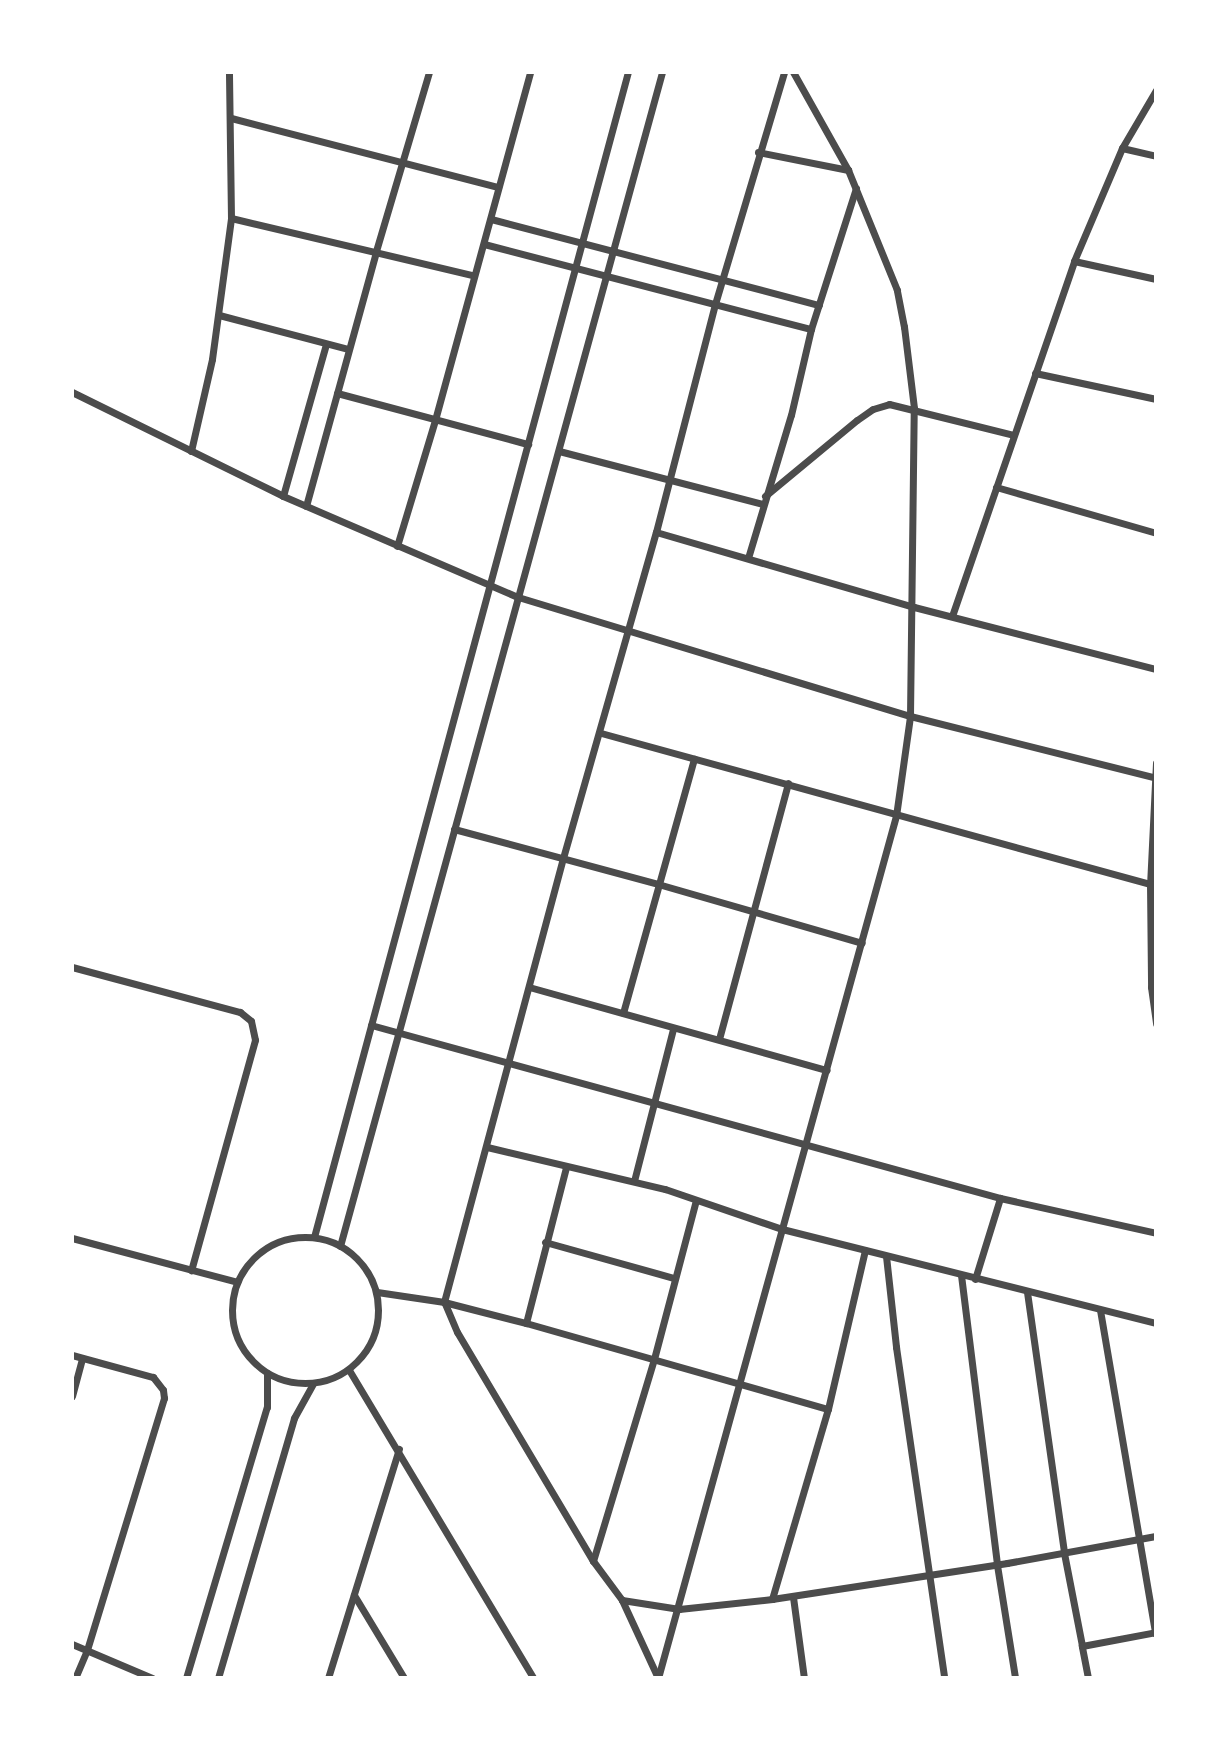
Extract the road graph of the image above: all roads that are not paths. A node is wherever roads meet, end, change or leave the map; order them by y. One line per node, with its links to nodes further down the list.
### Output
1 (229, 72): 9 (street)
2 (429, 72): 13 (street)
3 (530, 72): 15 (street)
4 (628, 72): 19 (street)
5 (662, 72): 22 (street)
6 (784, 72): 11 (street)
7 (793, 72): 14 (street)
8 (1156, 90): 10 (street)
9 (231, 118): 13 (street); 17 (street)
10 (1122, 148): 12 (street); 23 (street)
11 (758, 152): 14 (street); 28 (street)
12 (1156, 156)
13 (402, 161): 15 (street); 21 (street)
14 (848, 170): 16 (street)
15 (498, 187): 18 (street)
16 (856, 188): 30 (street); 39 (street)
17 (231, 218): 21 (street); 31 (street)
18 (491, 219): 19 (street); 20 (street)
19 (582, 243): 22 (street); 24 (street)
20 (484, 244): 24 (street); 25 (street)
21 (376, 251): 25 (street); 34 (street)
22 (612, 251): 26 (street); 28 (street)
23 (1074, 261): 27 (street); 35 (street)
24 (575, 268): 26 (street); 42 (street)
25 (473, 275): 40 (street)
26 (605, 276): 29 (street); 44 (street)
27 (1156, 279)
28 (723, 280): 29 (street); 30 (street)
29 (715, 304): 32 (street); 45 (street)
30 (819, 305): 32 (street)
31 (219, 315): 33 (street); 43 (street)
32 (811, 330): 48 (street)
33 (326, 344): 34 (street); 47 (street)
34 (348, 349): 37 (street)
35 (1035, 373): 38 (street); 41 (street)
36 (72, 392): 43 (street)
37 (337, 393): 40 (street); 49 (street)
38 (1156, 399)
39 (914, 408): 41 (street); 48 (street); 56 (street)
40 (435, 420): 42 (street); 52 (street)
41 (1013, 435): 46 (street)
42 (528, 444): 54 (street)
43 (191, 451): 47 (street)
44 (559, 451): 45 (street); 55 (street)
45 (670, 480): 48 (street); 50 (street)
46 (996, 487): 51 (street); 57 (street)
47 (283, 496): 49 (street)
48 (764, 500): 53 (street)
49 (306, 506): 52 (street)
50 (656, 532): 53 (street); 58 (street)
51 (1156, 533)
52 (397, 546): 54 (street)
53 (748, 558): 56 (street)
54 (491, 585): 55 (street); 78 (street)
55 (518, 597): 58 (street); 67 (street)
56 (914, 607): 57 (street); 60 (street)
57 (952, 615): 59 (street)
58 (628, 631): 60 (street); 61 (street)
59 (1156, 669)
60 (910, 716): 64 (street); 66 (street)
61 (601, 733): 62 (street); 68 (street)
62 (694, 759): 65 (street); 69 (street)
63 (1156, 763): 64 (street)
64 (1155, 778): 70 (street)
65 (788, 783): 66 (street); 71 (street)
66 (896, 816): 70 (street); 72 (street)
67 (453, 829): 68 (street); 80 (street)
68 (563, 858): 69 (street); 75 (street)
69 (658, 884): 71 (street); 76 (street)
70 (1153, 884): 74 (street)
71 (752, 913): 72 (street); 81 (street)
72 (862, 943): 83 (street)
73 (72, 967): 99 (street)
74 (1154, 987): 77 (street)
75 (529, 988): 76 (street); 82 (street)
76 (623, 1013): 79 (street)
77 (1156, 1024)
78 (371, 1025): 80 (street); 93 (street)
79 (673, 1029): 81 (street); 84 (street)
80 (398, 1032): 82 (street); 96 (street)
81 (719, 1040): 83 (street)
82 (507, 1063): 84 (street); 86 (street)
83 (827, 1070): 85 (street)
84 (653, 1101): 85 (street); 88 (street)
85 (806, 1144): 89 (street); 91 (street)
86 (487, 1147): 87 (street); 106 (street)
87 (566, 1167): 88 (street); 95 (street)
88 (634, 1181): 90 (street)
89 (1000, 1198): 92 (street); 102 (street)
90 (696, 1200): 91 (street); 101 (street)
91 (782, 1229): 97 (street); 115 (street)
92 (1156, 1233)
93 (314, 1237): 96 (street); 103 (street)
94 (72, 1238): 99 (street)
95 (545, 1242): 101 (street); 108 (street)
96 (340, 1245): 104 (street)
97 (865, 1250): 98 (street); 118 (street)
98 (886, 1256): 100 (street); 125 (street)
99 (191, 1269): 103 (street)
100 (961, 1275): 102 (street); 124 (street)
101 (674, 1278): 112 (street)
102 (975, 1279): 105 (street)
103 (237, 1282): 114 (street)
104 (377, 1292): 106 (street); 113 (street)
105 (1027, 1292): 107 (street); 122 (street)
106 (444, 1302): 108 (street); 123 (street)
107 (1100, 1310): 109 (street); 121 (street)
108 (526, 1323): 112 (street)
109 (1156, 1323)
110 (72, 1355): 111 (street)
111 (82, 1358): 117 (street); 134 (street)
112 (654, 1359): 115 (street); 123 (street)
113 (349, 1370): 116 (street); 119 (street)
114 (267, 1373): 116 (street); 137 (street)
115 (740, 1382): 118 (street); 130 (street)
116 (313, 1384): 138 (street)
117 (72, 1395)
118 (828, 1409): 129 (street)
119 (399, 1449): 126 (street); 141 (street)
120 (1156, 1536): 121 (street)
121 (1137, 1540): 122 (street); 131 (street)
122 (1064, 1553): 124 (street); 133 (street)
123 (593, 1560): 128 (street)
124 (997, 1565): 125 (street); 145 (street)
125 (930, 1575): 127 (street); 144 (street)
126 (354, 1595): 139 (street); 140 (street)
127 (793, 1597): 129 (street); 143 (street)
128 (622, 1600): 130 (street); 142 (street)
129 (772, 1600): 130 (street)
130 (678, 1609): 142 (street)
131 (1156, 1632): 133 (street)
132 (72, 1644): 134 (street)
133 (1082, 1646): 146 (street)
134 (87, 1650): 135 (street); 136 (street)
135 (75, 1678)
136 (152, 1678)
137 (186, 1678)
138 (218, 1678)
139 (328, 1678)
140 (404, 1678)
141 (533, 1678)
142 (658, 1678)
143 (804, 1678)
144 (944, 1678)
145 (1015, 1678)
146 (1088, 1678)

